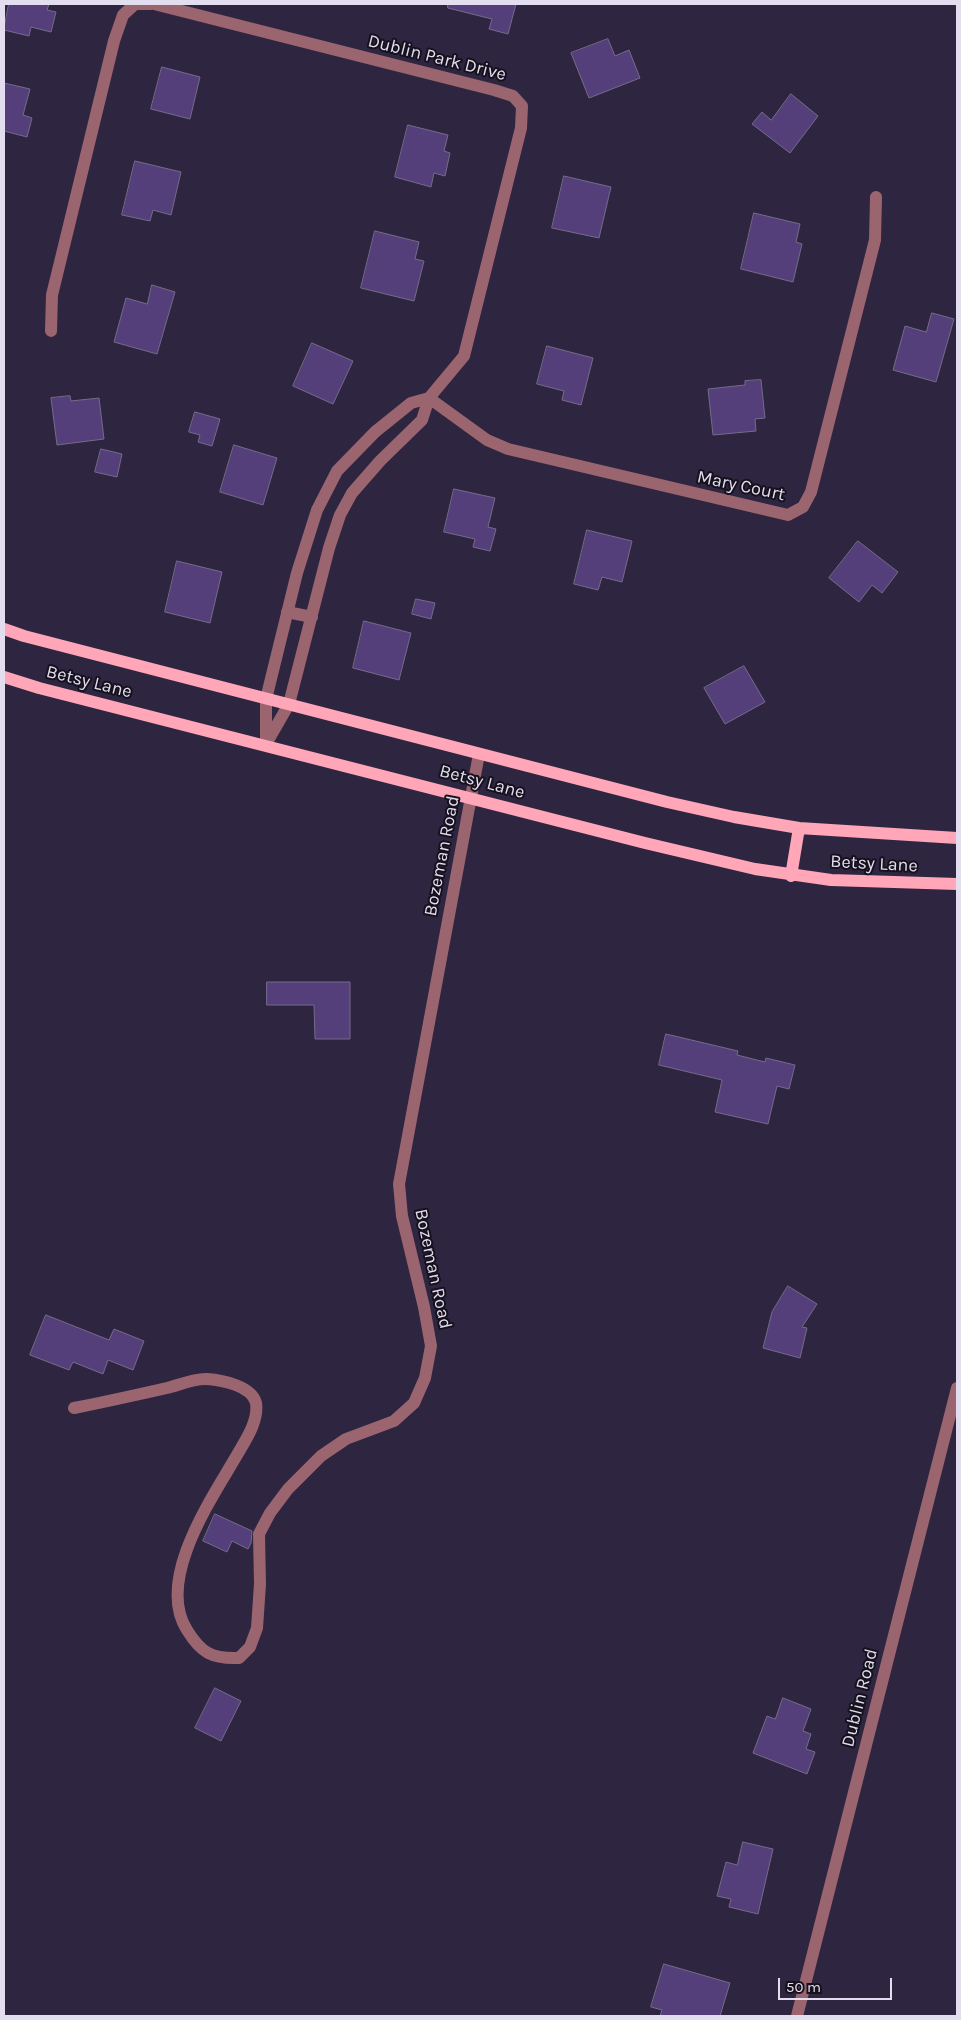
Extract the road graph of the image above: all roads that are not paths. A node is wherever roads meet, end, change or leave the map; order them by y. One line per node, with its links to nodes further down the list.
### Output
1 (152, 4): 3 (street, Dublin Park Drive); 4 (street, Dublin Park Drive)
2 (876, 197): 4 (street, Mary Court)
3 (51, 331)
4 (429, 398): 5 (street, Dublin Park Drive); 6 (street, Dublin Park Drive)
5 (328, 488): 6 (street); 7 (street, Dublin Park Drive)
6 (348, 501): 8 (street, Dublin Park Drive)
7 (287, 612): 8 (street); 11 (street, Dublin Park Drive)
8 (312, 617): 12 (street, Dublin Park Drive)
9 (4, 629): 11 (main road, Betsy Lane)
10 (4, 677): 13 (main road, Betsy Lane)
11 (266, 699): 12 (main road, Betsy Lane); 13 (street, Dublin Park Drive)
12 (289, 704): 13 (street, Dublin Park Drive); 14 (main road, Betsy Lane)
13 (266, 744): 15 (main road, Betsy Lane)
14 (479, 754): 15 (street, Bozeman Road); 16 (main road, Betsy Lane)
15 (471, 797): 18 (main road, Betsy Lane); 21 (street, Bozeman Road)
16 (799, 828): 17 (main road, Betsy Lane); 18 (main road)
17 (957, 838)
18 (791, 876): 19 (main road, Betsy Lane)
19 (957, 884)
20 (957, 1388): 22 (street, Dublin Road)
21 (74, 1408)
22 (797, 2016)

